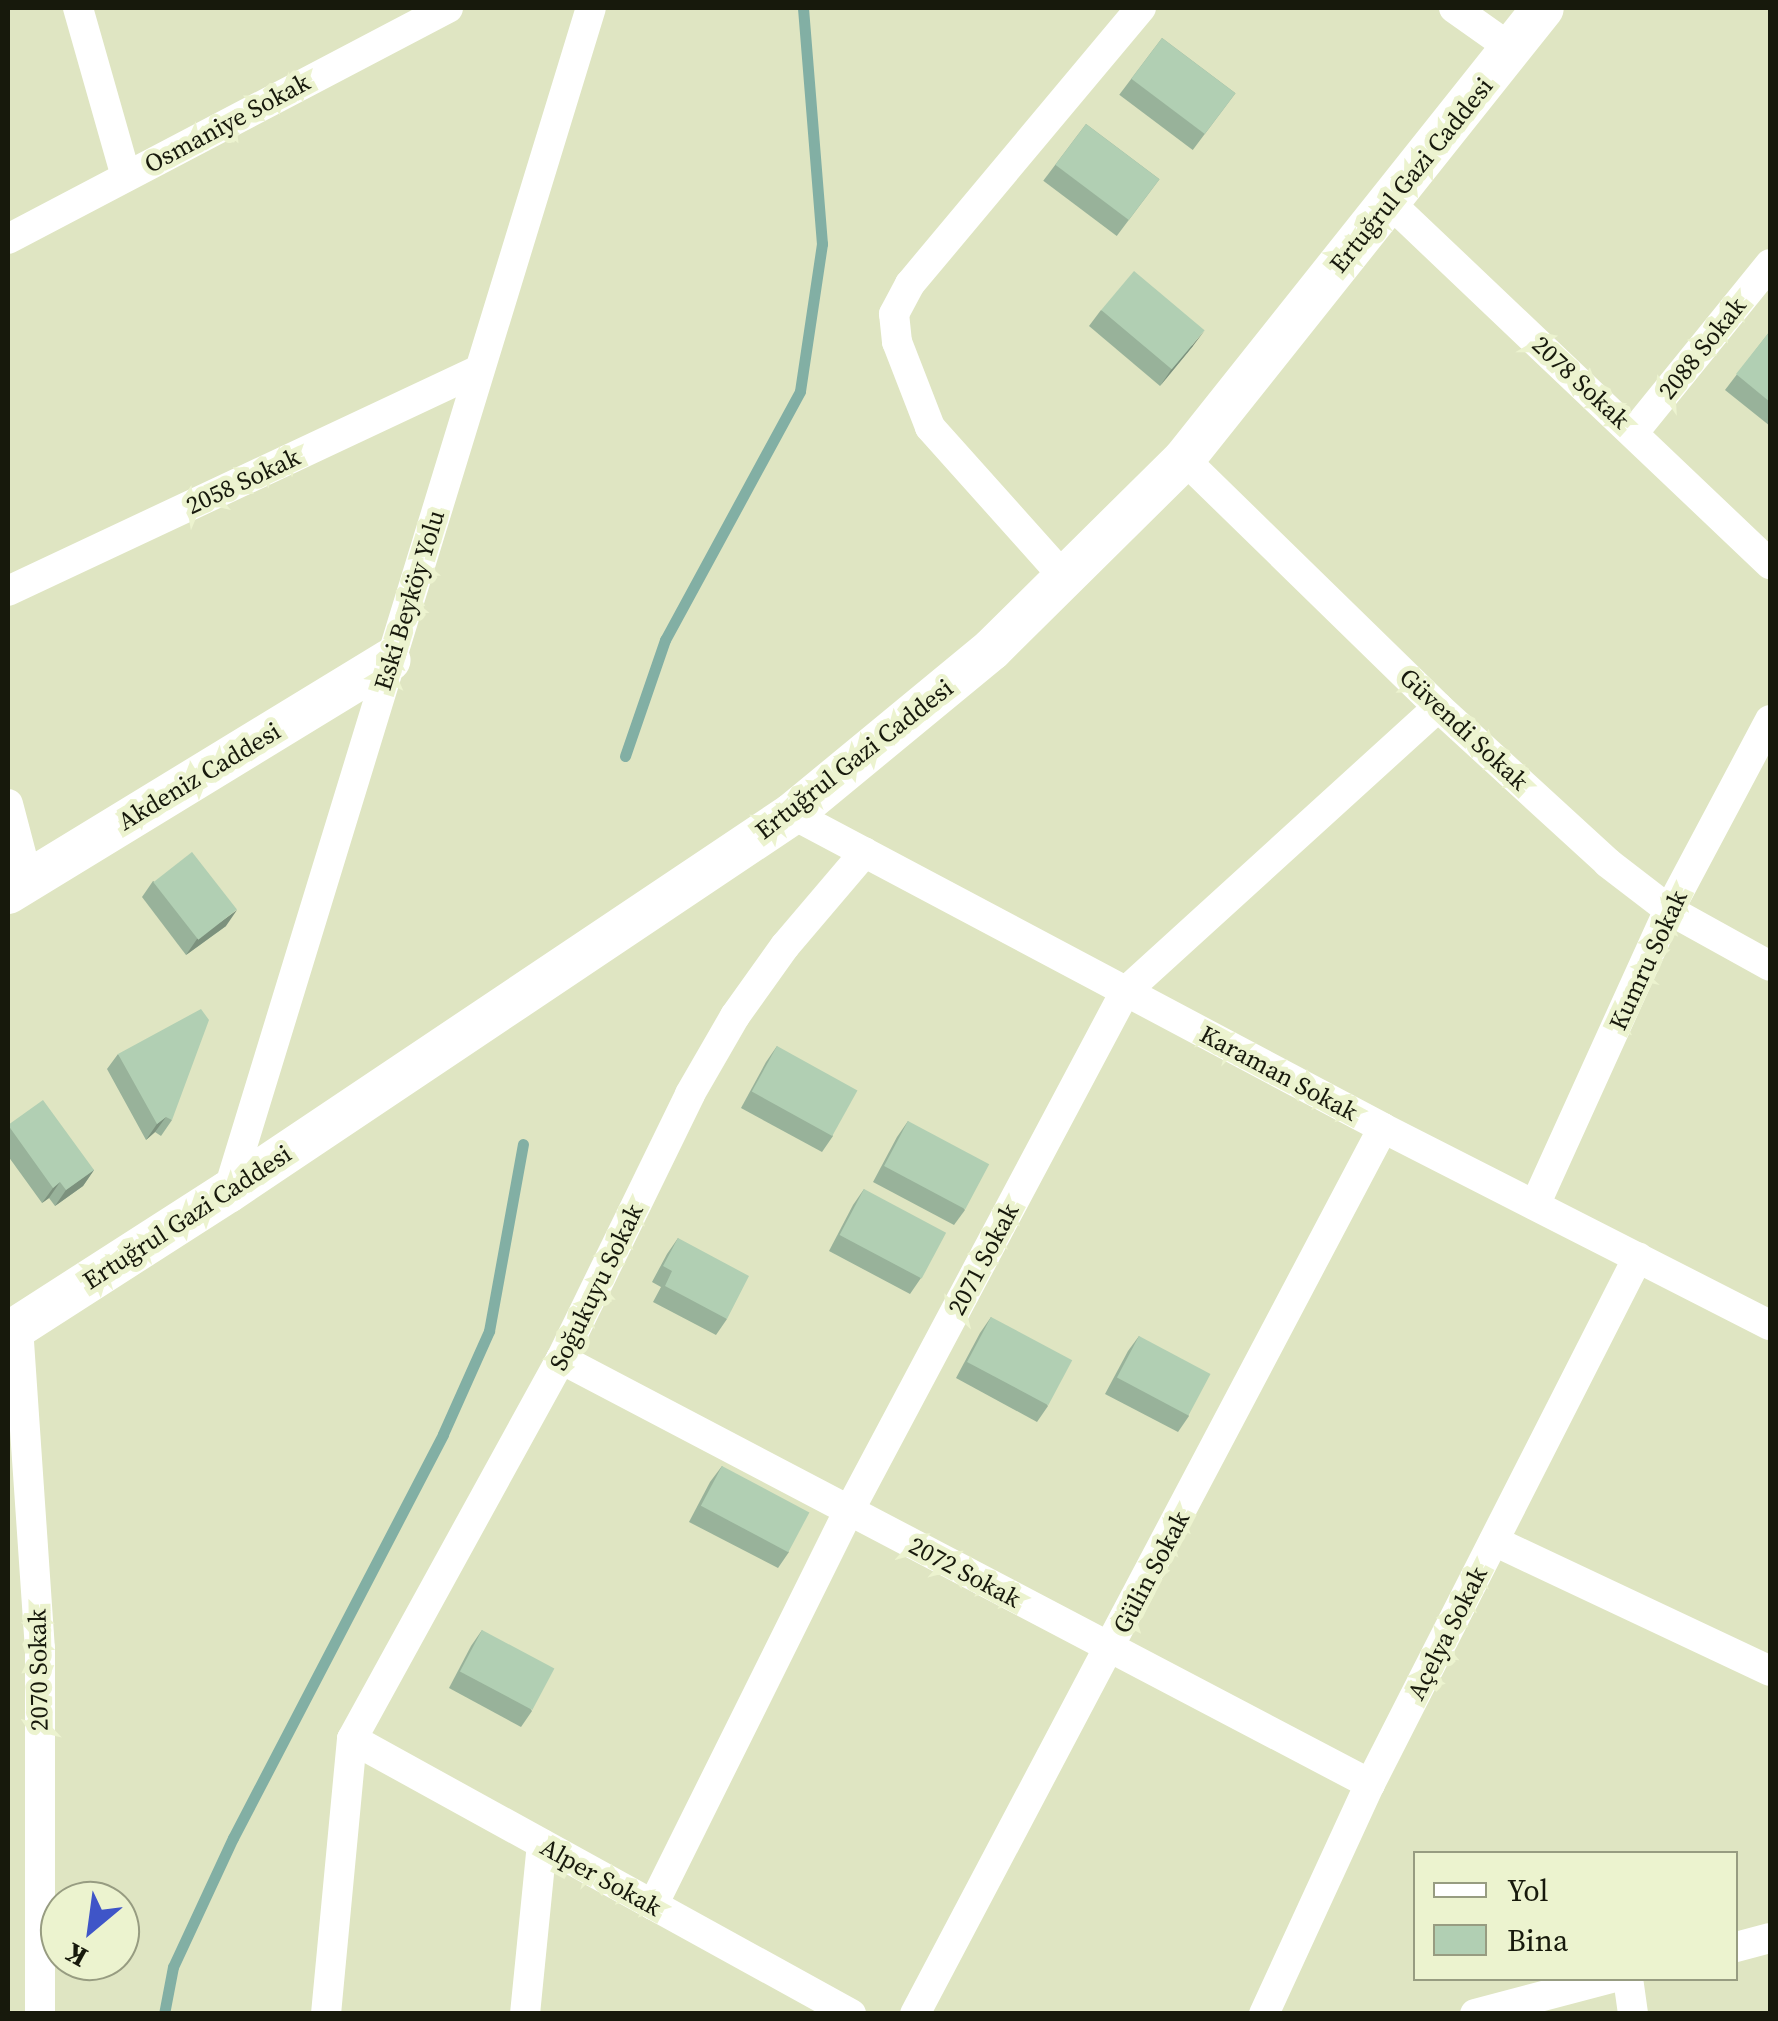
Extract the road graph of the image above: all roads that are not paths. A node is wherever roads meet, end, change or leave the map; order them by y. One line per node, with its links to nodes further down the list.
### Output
1 (78, 8): 8 (street)
2 (448, 8): 8 (street, Osmaniye Sokak)
3 (592, 8): 12 (street, Eski Beyköy Yolu)
4 (1141, 8): 16 (street)
5 (1454, 8): 7 (street)
6 (1543, 8): 7 (main road, Ertuğrul Gazi Caddesi)
7 (1512, 49): 9 (main road, Ertuğrul Gazi Caddesi)
8 (126, 176): 10 (street, Osmaniye Sokak)
9 (1390, 202): 13 (street, 2078 Sokak); 14 (main road, Ertuğrul Gazi Caddesi)
10 (8, 239)
11 (1770, 264): 13 (street, 2088 Sokak)
12 (480, 370): 17 (street, 2058 Sokak); 18 (street, Eski Beyköy Yolu)
13 (1634, 432): 15 (street, 2078 Sokak)
14 (1184, 459): 16 (main road, Ertuğrul Gazi Caddesi); 19 (street, Güvendi Sokak)
15 (1770, 564)
16 (1064, 577): 22 (main road, Ertuğrul Gazi Caddesi)
17 (8, 592)
18 (390, 660): 24 (main road, Akdeniz Caddesi); 29 (street, Eski Beyköy Yolu)
19 (1438, 707): 25 (street, Güvendi Sokak); 27 (street, 2071 Sokak)
20 (1770, 720): 25 (street, Kumru Sokak)
21 (8, 804): 24 (street)
22 (792, 814): 23 (street, Karaman Sokak); 29 (main road, Ertuğrul Gazi Caddesi)
23 (865, 852): 27 (street, Karaman Sokak); 34 (street, Soğukuyu Sokak)
24 (18, 886)
25 (1669, 910): 26 (street, Güvendi Sokak); 30 (street, Kumru Sokak)
26 (1770, 966)
27 (1125, 992): 28 (street, Karaman Sokak); 35 (street, 2071 Sokak)
28 (1383, 1128): 30 (street, Karaman Sokak); 37 (street, Gülin Sokak)
29 (228, 1192): 33 (main road, Ertuğrul Gazi Caddesi)
30 (1534, 1204): 31 (street, Karaman Sokak)
31 (1638, 1257): 32 (street, Karaman Sokak); 36 (street, Açelya Sokak)
32 (1770, 1325)
33 (13, 1330): 47 (street, 2070 Sokak)
34 (561, 1359): 35 (street, 2072 Sokak); 39 (street, Soğukuyu Sokak)
35 (849, 1511): 37 (street, 2072 Sokak); 42 (street, 2071 Sokak)
36 (1494, 1540): 38 (street); 40 (street, Açelya Sokak)
37 (1111, 1648): 40 (street, 2072 Sokak); 51 (street, Gülin Sokak)
38 (1770, 1671)
39 (352, 1739): 41 (street, Alper Sokak); 48 (street)
40 (1370, 1784): 52 (street, Açelya Sokak)
41 (542, 1844): 42 (street, Alper Sokak); 49 (street)
42 (652, 1905): 50 (street, Alper Sokak)
43 (1770, 1938): 44 (street)
44 (1738, 1946)
45 (1599, 1981): 53 (street)
46 (1628, 1981): 54 (street)
47 (40, 2014)
48 (326, 2014)
49 (525, 2014)
50 (851, 2014)
51 (914, 2014)
52 (1264, 2014)
53 (1475, 2014)
54 (1633, 2014)

